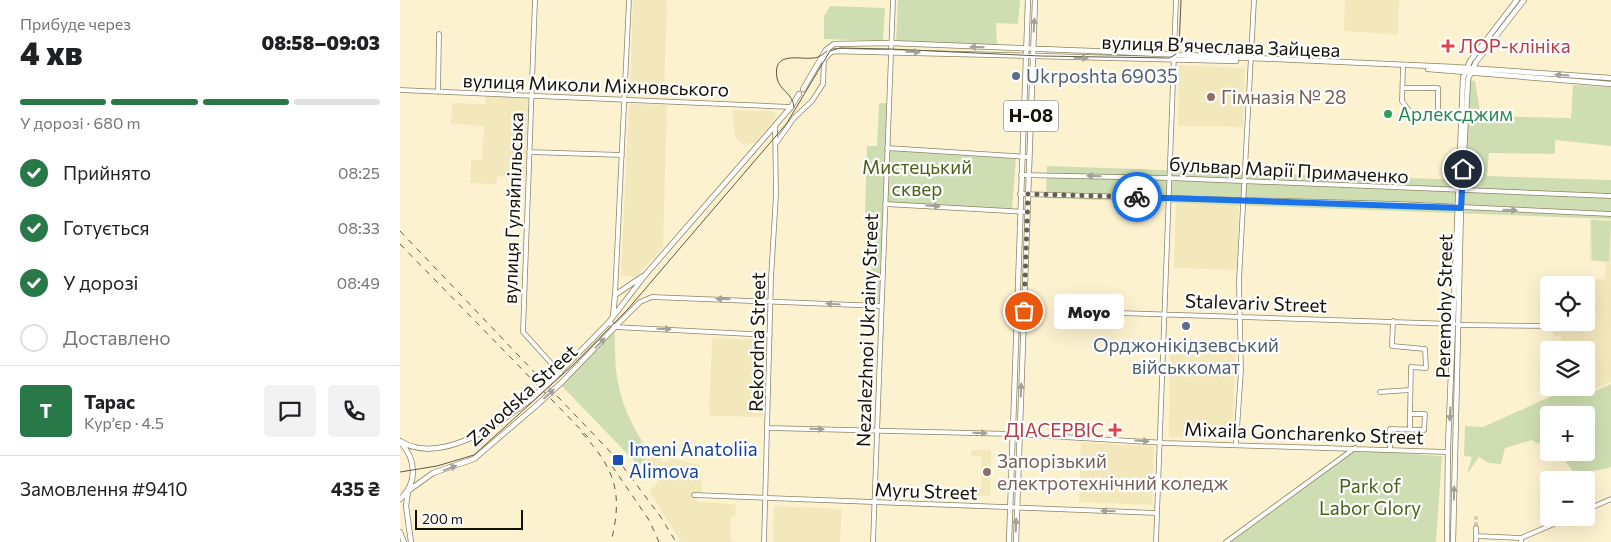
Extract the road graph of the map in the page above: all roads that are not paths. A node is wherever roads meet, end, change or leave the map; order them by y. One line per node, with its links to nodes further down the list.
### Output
1 (535, 0): 29 (street, вулиця Гуляйпільська)
2 (629, 0): 30 (street)
3 (893, 0): 11 (street, Nezalezhnoi Ukrainy Street)
4 (1028, 0): 12 (main road, Н-08)
5 (1035, 0): 13 (main road, Н-08, one-way to 5)
6 (1176, 0): 18 (street)
7 (1254, 0): 19 (street)
8 (1517, 0): 21 (main road)
9 (1524, 0): 21 (main road)
10 (439, 34): 27 (street)
11 (890, 43): 12 (main road, one-way to 11); 14 (main road); 15 (street, Nezalezhnoi Ukrainy Street)
12 (1026, 48): 13 (main road, вулиця Вʼячеслава Зайцева); 16 (main road, Н-08)
13 (1033, 49): 17 (main road, Н-08); 18 (main road, вулиця Вʼячеслава Зайцева)
14 (828, 51): 15 (main road, вулиця Вʼячеслава Зайцева); 25 (main road); 35 (street)
15 (890, 51): 16 (main road, вулиця Вʼячеслава Зайцева, one-way to 16); 36 (street, Nezalezhnoi Ukrainy Street)
16 (1025, 56): 17 (main road, вулиця Вʼячеслава Зайцева); 39 (main road, Н-08)
17 (1032, 57): 18 (main road, вулиця Вʼячеслава Зайцева, one-way to 18); 40 (main road, Н-08)
18 (1173, 57): 19 (main road, вулиця Вʼячеслава Зайцева); 43 (street)
19 (1250, 60): 20 (main road, вулиця Вʼячеслава Зайцева); 21 (main road, вулиця Вʼячеслава Зайцева); 44 (street)
20 (1403, 67): 21 (main road, вулиця Вʼячеслава Зайцева); 24 (street)
21 (1468, 70): 22 (main road, вулиця Вʼячеслава Зайцева, one-way to 21); 23 (main road, вулиця Вʼячеслава Зайцева); 33 (main road, Peremohy Street); 45 (main road, Peremohy Street)
22 (1611, 78)
23 (1611, 84)
24 (1403, 88): 32 (street); 32 (street)
25 (803, 89)
26 (400, 90): 27 (street, вулиця Миколи Міхновського)
27 (438, 92): 29 (street, вулиця Миколи Міхновського)
28 (800, 94): 31 (main road, Zavodska Street)
29 (531, 96): 30 (street, вулиця Миколи Міхновського); 37 (street, вулиця Гуляйпільська)
30 (624, 100): 31 (street, вулиця Миколи Міхновського); 38 (street)
31 (791, 107): 34 (main road, Zavodska Street)
32 (1438, 115): 33 (street)
33 (1460, 115): 45 (main road, Peremohy Street)
34 (775, 124): 35 (street, Rekordna Street); 56 (main road, Zavodska Street)
35 (776, 142): 58 (street, Rekordna Street)
36 (887, 148): 39 (street); 51 (street, Nezalezhnoi Ukrainy Street)
37 (529, 152): 38 (street); 70 (street, вулиця Гуляйпільська)
38 (622, 155): 57 (street)
39 (1022, 156): 40 (street); 41 (main road, Н-08)
40 (1029, 157): 42 (main road, Н-08)
41 (1021, 175): 42 (street, бульвар Марії Примаченко); 46 (main road, Н-08)
42 (1029, 175): 43 (street, бульвар Марії Примаченко, one-way to 42); 47 (main road, Н-08)
43 (1169, 178): 44 (street, бульвар Марії Примаченко); 49 (street)
44 (1245, 181): 45 (street, бульвар Марії Примаченко); 50 (street)
45 (1460, 191): 48 (street, бульвар Марії Примаченко); 52 (main road, Peremohy Street)
46 (1020, 194): 47 (street, бульвар Марії Примаченко); 53 (main road, Н-08)
47 (1028, 194): 49 (street, бульвар Марії Примаченко); 54 (main road, Н-08)
48 (1611, 196)
49 (1168, 197): 50 (street, бульвар Марії Примаченко); 61 (street)
50 (1244, 199): 52 (street, бульвар Марії Примаченко); 63 (street)
51 (885, 204): 53 (street, one-way to 53); 59 (street, Nezalezhnoi Ukrainy Street)
52 (1459, 208): 55 (street, бульвар Марії Примаченко, one-way to 55); 66 (main road, Peremohy Street)
53 (1020, 212): 54 (street); 77 (main road, Н-08)
54 (1027, 212): 78 (main road, Н-08, one-way to 54)
55 (1611, 214)
56 (646, 274): 57 (main road, Zavodska Street); 62 (main road, Zavodska Street)
57 (614, 295): 62 (main road)
58 (771, 301): 59 (street, one-way to 58); 68 (street, one-way to 68); 69 (street, Rekordna Street)
59 (882, 306): 75 (street, Nezalezhnoi Ukrainy Street)
60 (1058, 311): 61 (street, Stalevariv Street)
61 (1164, 314): 63 (street, Stalevariv Street); 80 (street)
62 (613, 317): 65 (main road, Zavodska Street)
63 (1242, 317): 64 (street, Stalevariv Street); 81 (street)
64 (1393, 321): 66 (street, Stalevariv Street); 71 (street)
65 (609, 322): 68 (main road); 70 (main road, Zavodska Street)
66 (1456, 324): 67 (street, Stalevariv Street); 84 (main road, Peremohy Street, one-way to 84); 85 (main road, Peremohy Street)
67 (1540, 326)
68 (615, 327): 69 (street, one-way to 69); 86 (main road, Zavodska Street, one-way to 68, bridge)
69 (770, 335): 74 (street, Rekordna Street)
70 (560, 373): 79 (main road, Zavodska Street, bridge)
71 (1410, 390): 72 (street); 73 (street)
72 (1380, 392)
73 (1410, 414): 76 (street); 76 (street)
74 (768, 428): 75 (street, Mixaila Goncharenko Street, one-way to 75); 89 (street, Rekordna Street)
75 (878, 430): 77 (street, Mixaila Goncharenko Street, one-way to 77); 91 (street, Nezalezhnoi Ukrainy Street)
76 (1410, 430): 83 (street)
77 (1012, 434): 78 (street, Mixaila Goncharenko Street); 93 (main road, Н-08)
78 (1019, 435): 80 (street, Mixaila Goncharenko Street, one-way to 80); 94 (main road, Н-08)
79 (400, 441): 86 (main road)
80 (1160, 442): 81 (street, Mixaila Goncharenko Street); 95 (street)
81 (1236, 444): 82 (street, Mixaila Goncharenko Street)
82 (1356, 448): 83 (street, Mixaila Goncharenko Street); 108 (street)
83 (1390, 449): 84 (street, Mixaila Goncharenko Street)
84 (1448, 452): 85 (main road); 109 (main road, Peremohy Street)
85 (1455, 452): 110 (main road, Peremohy Street, one-way to 85)
86 (408, 492): 88 (main road, Zavodska Street); 102 (main road)
87 (694, 495): 89 (street, Myru Street)
88 (400, 499)
89 (766, 499): 91 (street, Myru Street); 103 (street, Rekordna Street)
90 (1611, 499): 92 (street)
91 (875, 503): 93 (street, Myru Street); 104 (street, Nezalezhnoi Ukrainy Street)
92 (1595, 506)
93 (1010, 508): 94 (street, Myru Street); 105 (main road, Н-08)
94 (1017, 508): 95 (street, Myru Street, one-way to 94); 106 (main road, Н-08, one-way to 94)
95 (1157, 513): 107 (street)
96 (1551, 526): 100 (street)
97 (1476, 528): 99 (street)
98 (400, 532): 101 (main road)
99 (1476, 536): 100 (street); 111 (street)
100 (1521, 540)
101 (404, 542)
102 (411, 542)
103 (764, 542)
104 (873, 542)
105 (1009, 542)
106 (1016, 542)
107 (1156, 542)
108 (1226, 542)
109 (1447, 542)
110 (1453, 542)
111 (1476, 542)

